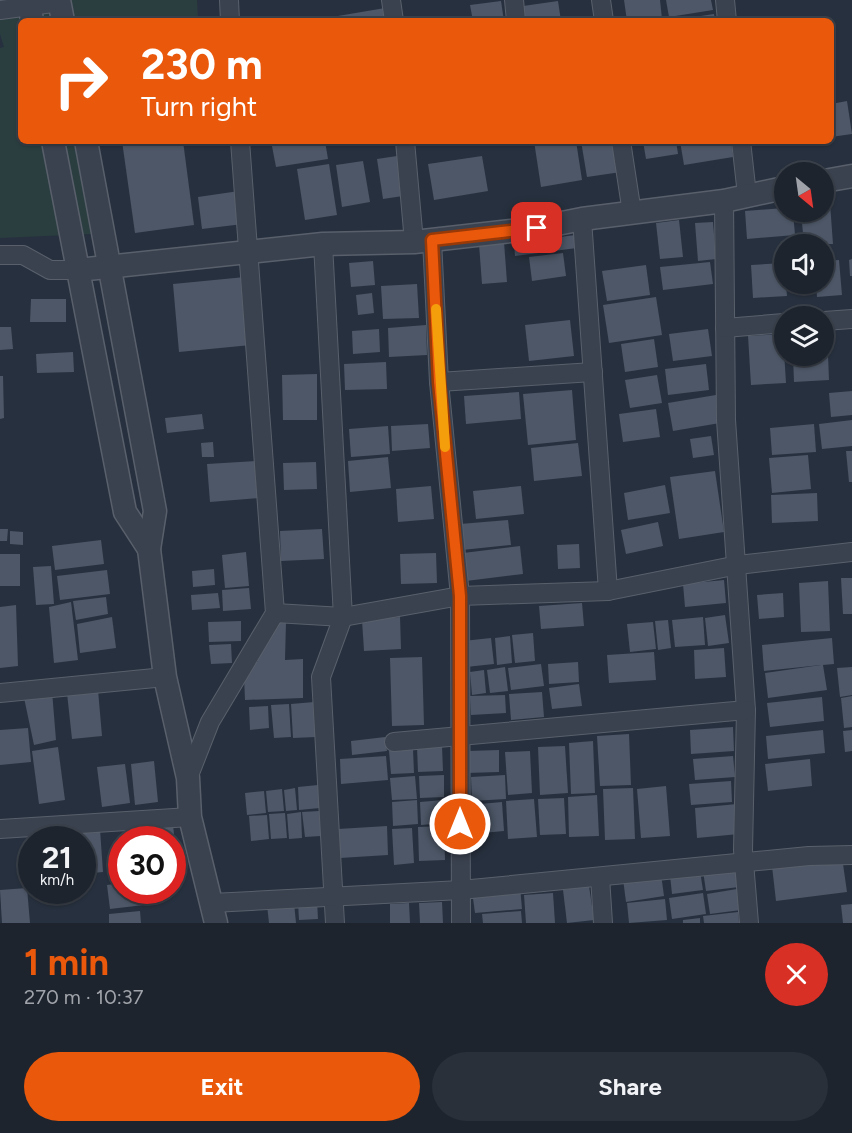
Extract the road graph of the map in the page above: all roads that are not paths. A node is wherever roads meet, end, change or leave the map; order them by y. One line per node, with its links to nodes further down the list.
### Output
1 (229, 0): 9 (street)
2 (392, 0): 10 (street)
3 (514, 0): 11 (street)
4 (601, 0): 12 (street)
5 (725, 0): 13 (street)
6 (61, 8): 7 (street)
7 (30, 9): 8 (street)
8 (0, 10)
9 (230, 18)
10 (394, 18)
11 (516, 18)
12 (604, 18)
13 (727, 18)
14 (54, 144): 32 (street)
15 (87, 144): 31 (street)
16 (240, 144): 29 (street)
17 (406, 144): 27 (street)
18 (621, 144): 25 (street)
19 (741, 144): 23 (street)
20 (852, 176): 21 (street)
21 (834, 179)
22 (774, 190): 23 (street)
23 (747, 195): 24 (street)
24 (724, 201): 25 (street); 36 (street)
25 (632, 213): 26 (street)
26 (582, 219): 27 (street); 37 (street)
27 (423, 241): 28 (street); 38 (street)
28 (322, 244): 29 (street); 45 (street)
29 (248, 253): 31 (street); 44 (street)
30 (0, 255): 32 (street)
31 (109, 267): 32 (street); 39 (street)
32 (78, 270): 39 (street)
33 (852, 319): 34 (street)
34 (834, 320)
35 (774, 324): 36 (street)
36 (724, 328): 41 (street)
37 (593, 372): 38 (street); 42 (street)
38 (439, 382): 43 (street)
39 (149, 549): 46 (street)
40 (852, 552): 41 (street)
41 (738, 565): 42 (street); 48 (street)
42 (608, 591): 43 (street)
43 (460, 596): 45 (street); 49 (street)
44 (275, 613): 45 (street); 51 (street)
45 (343, 617): 58 (street)
46 (165, 677): 47 (street); 51 (street)
47 (0, 693)
48 (746, 711): 49 (street); 55 (street)
49 (460, 736): 50 (street); 57 (street)
50 (394, 742)
51 (188, 778): 52 (street)
52 (190, 817): 53 (street); 59 (street)
53 (0, 829)
54 (852, 855): 55 (street)
55 (746, 863): 56 (street); 63 (street)
56 (600, 877): 57 (street); 62 (street)
57 (461, 890): 58 (street); 61 (street)
58 (334, 898): 59 (street); 60 (street)
59 (214, 913)
60 (335, 923)
61 (461, 923)
62 (603, 923)
63 (749, 923)

